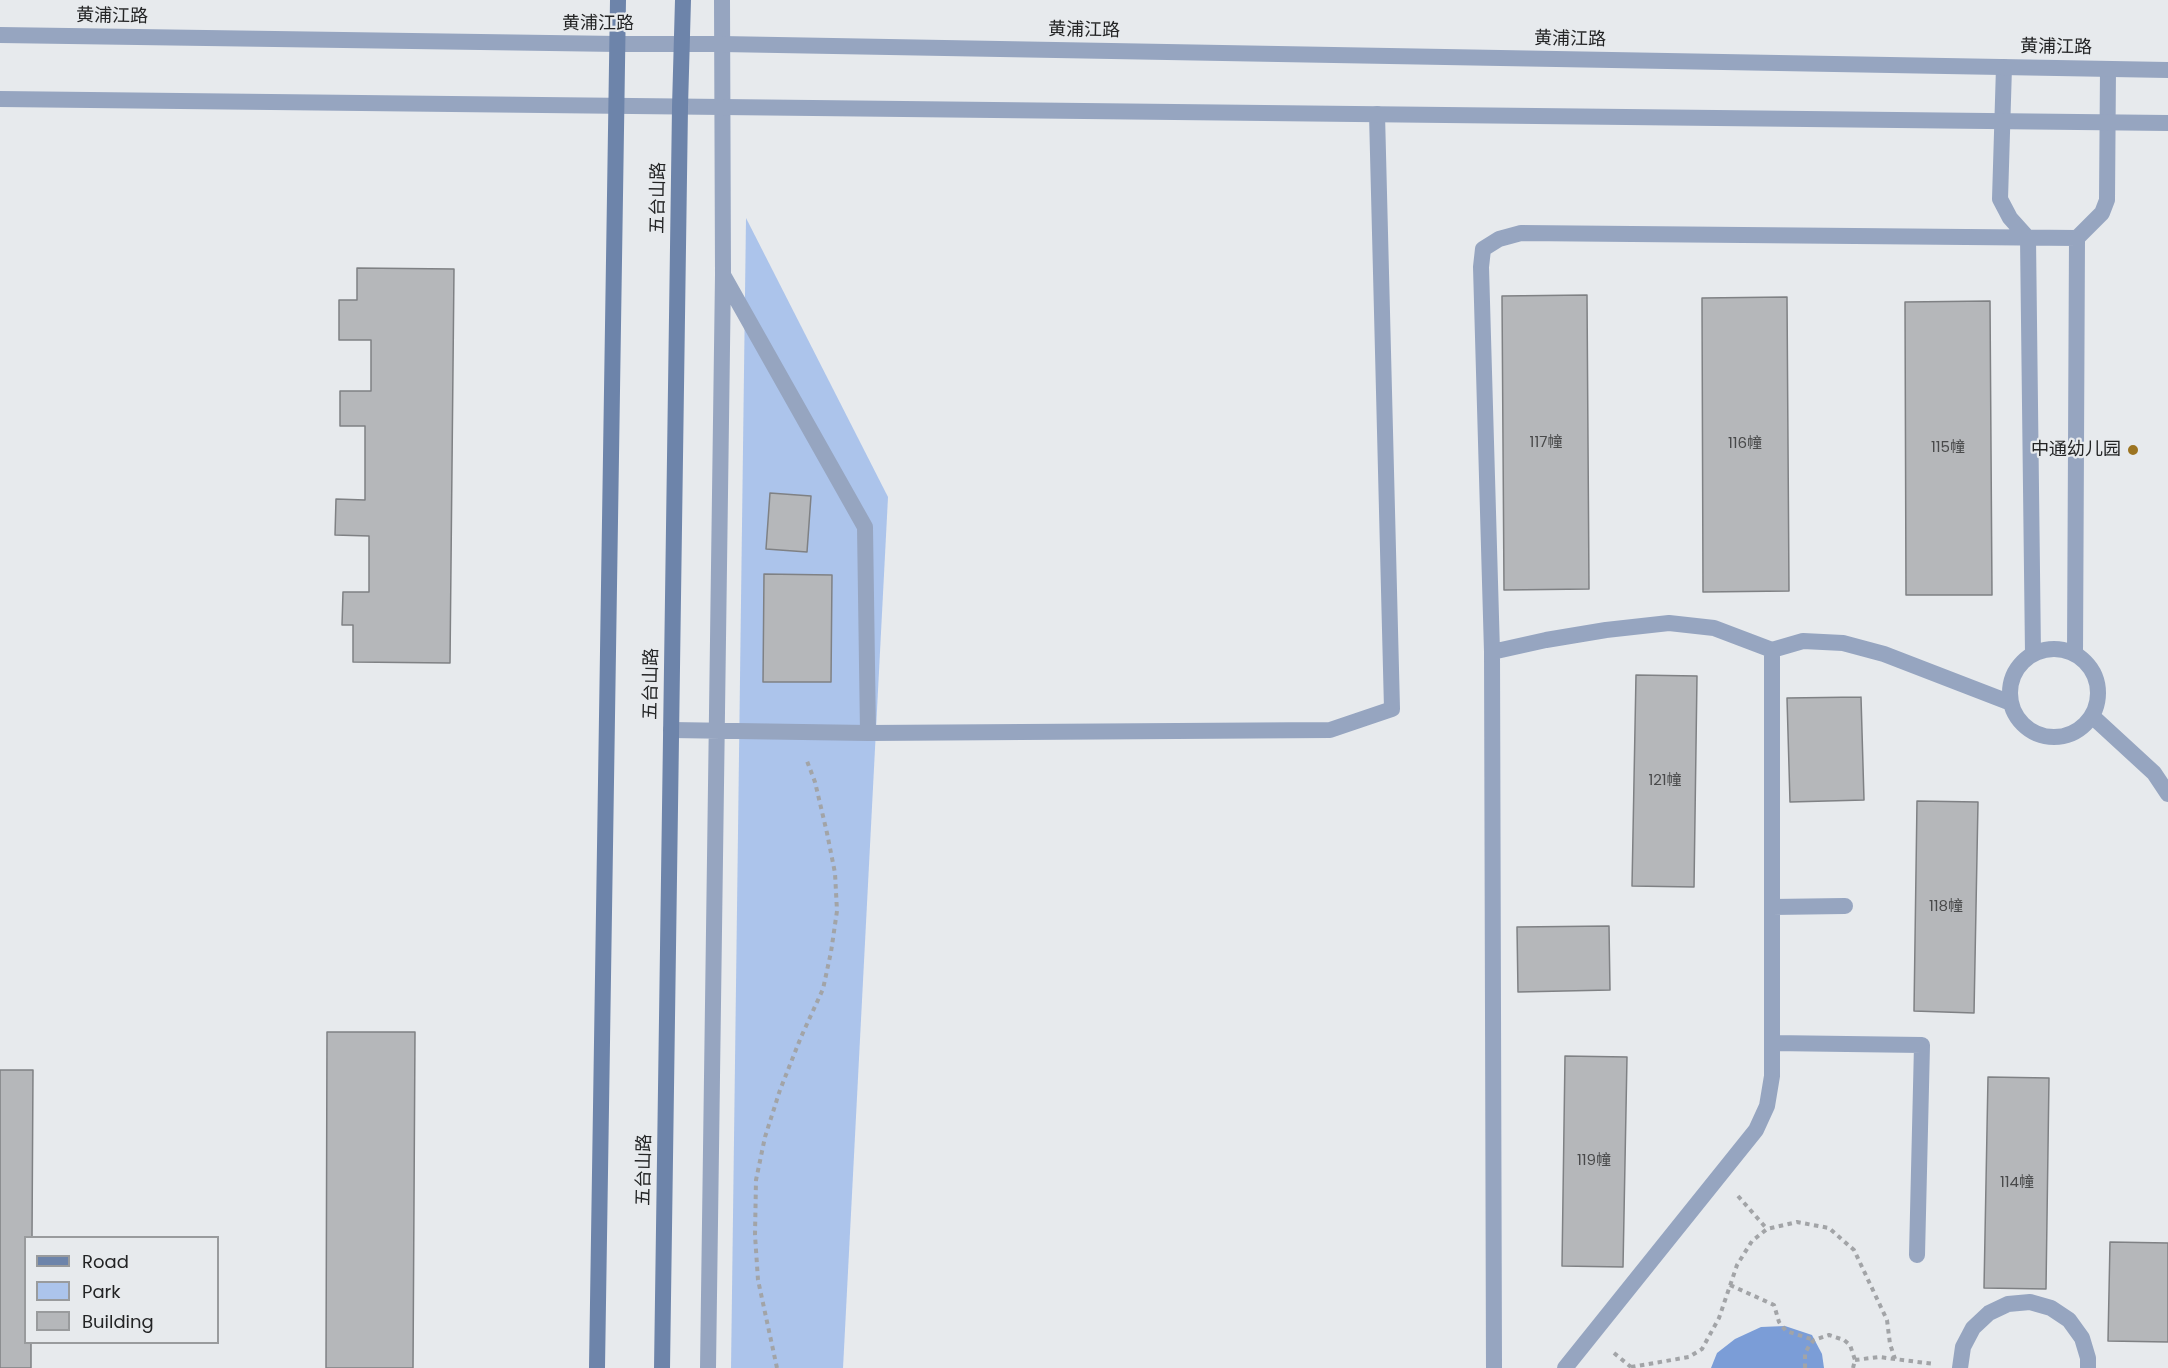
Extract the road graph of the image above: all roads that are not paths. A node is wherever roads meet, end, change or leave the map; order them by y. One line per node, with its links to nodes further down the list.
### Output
1 (618, 0): 6 (main road)
2 (683, 0): 5 (main road, 五台山路)
3 (722, 0): 7 (street)
4 (0, 35): 6 (street, 黄浦江路)
5 (683, 43): 6 (street, 黄浦江路); 7 (street, 黄浦江路); 13 (main road, 五台山路)
6 (618, 44): 12 (main road)
7 (722, 44): 8 (street, 黄浦江路); 14 (street)
8 (2004, 67): 9 (street, 黄浦江路); 16 (street)
9 (2108, 69): 10 (street, 黄浦江路); 17 (street)
10 (2168, 70)
11 (0, 99): 12 (street)
12 (616, 107): 13 (street); 36 (main road)
13 (680, 107): 14 (street); 28 (main road, 五台山路)
14 (722, 107): 15 (street); 21 (street)
15 (1377, 114): 16 (street); 30 (street)
16 (2002, 120): 17 (street); 19 (street)
17 (2108, 122): 18 (street); 20 (street)
18 (2168, 123)
19 (2028, 237): 20 (street); 23 (street); 24 (street)
20 (2078, 238): 25 (street)
21 (723, 275): 29 (street); 30 (street)
22 (1772, 650): 23 (street); 26 (street); 33 (street)
23 (1492, 652): 39 (street)
24 (2033, 654): 25 (street); 26 (street)
25 (2075, 654): 27 (street)
26 (2011, 703): 27 (street)
27 (2092, 716): 31 (street)
28 (671, 730): 29 (street); 37 (main road, 五台山路)
29 (717, 731): 30 (street); 38 (street)
30 (868, 734)
31 (2168, 794)
32 (1845, 906): 33 (street)
33 (1772, 907): 34 (street)
34 (1772, 1043): 35 (street); 40 (street)
35 (1917, 1255)
36 (597, 1368)
37 (662, 1368)
38 (708, 1368)
39 (1494, 1368)
40 (1564, 1368)
41 (1960, 1368): 42 (street)
42 (2088, 1368)

